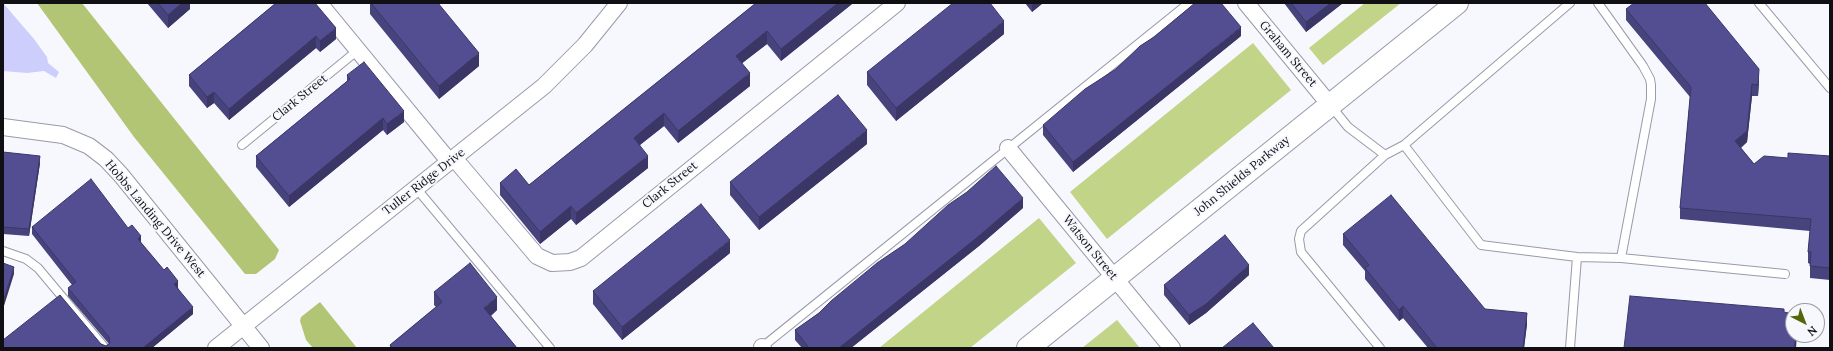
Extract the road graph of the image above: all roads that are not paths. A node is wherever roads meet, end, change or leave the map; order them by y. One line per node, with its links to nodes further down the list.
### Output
1 (319, 3): 10 (street, Clark Street)
2 (619, 3): 18 (street, Tuller Ridge Drive)
3 (896, 3): 18 (street, Clark Street)
4 (1189, 3): 16 (lane)
5 (1246, 3): 12 (street, Graham Street)
6 (1457, 3): 12 (street, John Shields Parkway)
7 (1570, 3): 15 (lane)
8 (1598, 3): 22 (lane)
9 (1759, 3): 11 (lane)
10 (358, 50): 14 (lane, Clark Street); 18 (street, Clark Street)
11 (1830, 88)
12 (1330, 105): 17 (lane); 24 (street, John Shields Parkway)
13 (3, 127): 25 (street, Hobbs Landing Drive West)
14 (242, 145)
15 (1404, 145): 17 (lane); 21 (lane)
16 (1008, 148): 24 (street, Watson Street); 30 (lane)
17 (1385, 155): 33 (lane)
18 (452, 160): 19 (street, Tuller Ridge Drive)
19 (416, 188): 25 (street, Tuller Ridge Drive); 29 (lane)
20 (3, 251): 26 (lane)
21 (1577, 258): 22 (lane); 34 (lane)
22 (1621, 258): 23 (lane)
23 (1786, 274)
24 (1115, 278): 31 (street, John Shields Parkway); 32 (street, Watson Street)
25 (244, 326): 27 (street, Tuller Ridge Drive); 28 (street, Hobbs Landing Drive West)
26 (105, 348)
27 (216, 348)
28 (261, 348)
29 (550, 348)
30 (762, 348)
31 (1028, 348)
32 (1172, 348)
33 (1380, 348)
34 (1570, 348)

